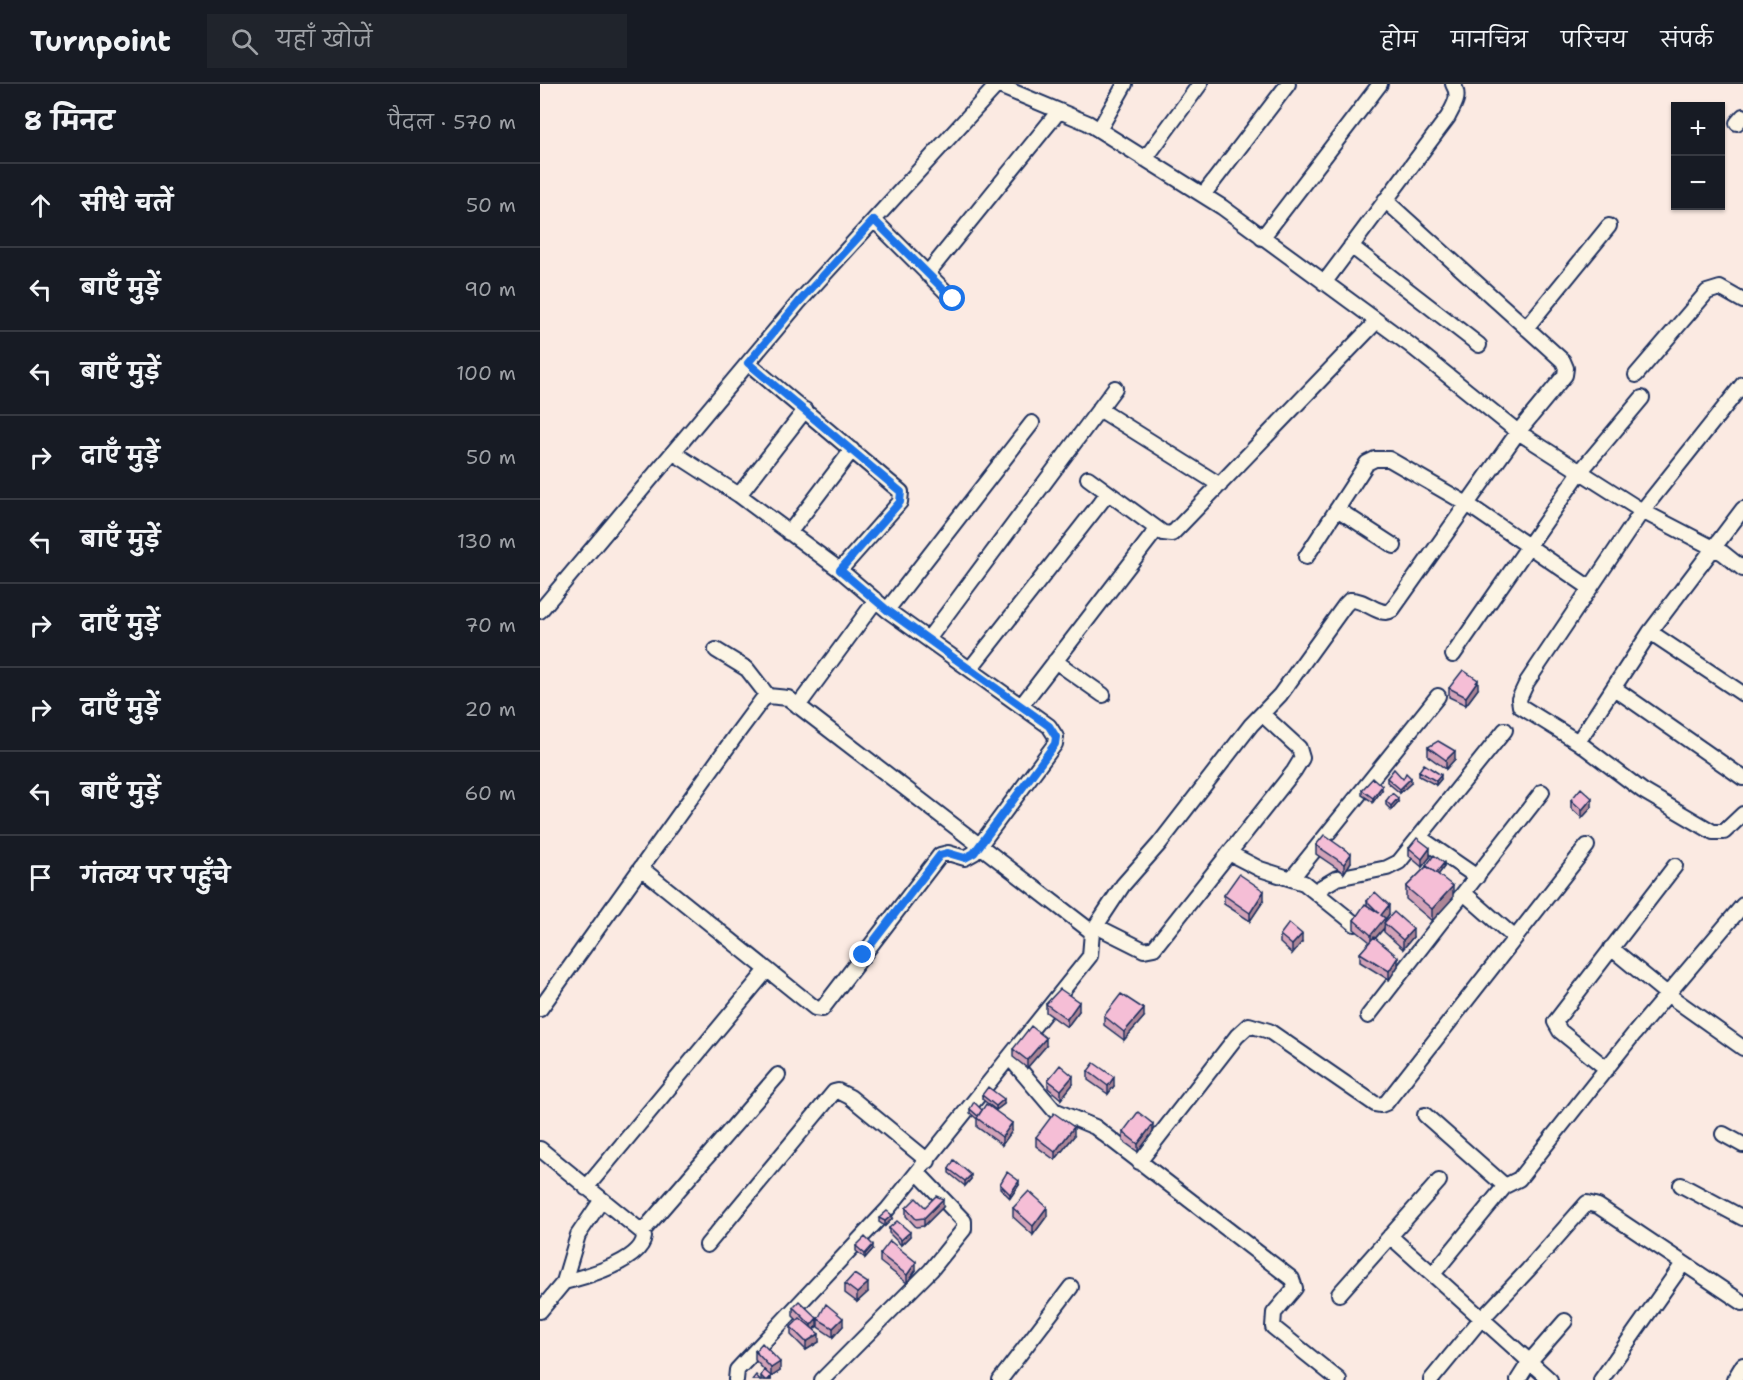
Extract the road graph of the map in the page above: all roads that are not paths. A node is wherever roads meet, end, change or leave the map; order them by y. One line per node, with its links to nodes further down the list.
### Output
1 (1125, 84): 8 (street)
2 (1200, 84): 9 (street)
3 (1288, 84): 10 (street)
4 (1380, 84): 14 (street)
5 (1454, 84): 11 (street)
6 (998, 85): 7 (street); 12 (street)
7 (1059, 111): 8 (street); 16 (street)
8 (1099, 130): 9 (street)
9 (1145, 159): 10 (street)
10 (1203, 195): 14 (street)
11 (1385, 200): 15 (street); 21 (street)
12 (874, 220): 16 (street); 23 (street)
13 (1609, 226): 21 (street)
14 (1262, 238): 17 (street)
15 (1351, 246): 17 (street); 22 (street)
16 (927, 274): 18 (street)
17 (1323, 283): 20 (street)
18 (953, 299)
19 (1743, 302): 24 (street)
20 (1377, 321): 31 (street); 36 (street)
21 (1526, 328): 31 (street)
22 (1479, 345)
23 (748, 363): 28 (street); 33 (street)
24 (1636, 375)
25 (1743, 384): 42 (street)
26 (1115, 388): 29 (street)
27 (1642, 398): 34 (street)
28 (804, 410): 32 (street); 38 (street)
29 (1099, 410): 36 (street); 55 (street)
30 (1032, 423): 52 (street)
31 (1518, 432): 34 (street); 39 (street)
32 (852, 450): 44 (street); 50 (street)
33 (674, 453): 38 (street); 53 (street)
34 (1580, 472): 42 (street); 46 (street)
35 (1088, 478): 37 (street)
36 (1220, 485): 43 (street)
37 (1108, 493): 43 (street); 59 (street)
38 (739, 495): 44 (street)
39 (1467, 504): 40 (street); 46 (street); 67 (street)
40 (1337, 509): 45 (street); 48 (street)
41 (1743, 509): 47 (street)
42 (1642, 511): 47 (street); 51 (street)
43 (1157, 529): 58 (street)
44 (789, 533): 50 (street)
45 (1394, 546)
46 (1528, 546): 51 (street); 57 (street)
47 (1713, 548): 49 (street); 54 (street)
48 (1306, 557)
49 (1743, 569)
50 (840, 570): 52 (street)
51 (1590, 588): 69 (street)
52 (882, 605): 55 (street); 65 (street)
53 (540, 611)
54 (1650, 632): 60 (street); 61 (street)
55 (929, 638): 59 (street)
56 (716, 650): 63 (street)
57 (1453, 655)
58 (1055, 661): 62 (street); 66 (street)
59 (970, 669): 66 (street)
60 (1614, 688): 69 (street); 70 (street)
61 (1743, 694)
62 (1103, 695)
63 (768, 696): 65 (street); 78 (street)
64 (1438, 696): 80 (street)
65 (798, 706): 74 (street)
66 (1021, 706): 74 (street)
67 (1262, 714): 76 (street); 85 (street)
68 (1505, 730): 73 (street)
69 (1578, 742): 72 (street)
70 (1743, 778)
71 (1542, 792): 79 (street)
72 (1743, 814)
73 (1419, 837): 79 (street); 81 (street)
74 (980, 845): 85 (street); 88 (street)
75 (1587, 846): 86 (street)
76 (1229, 854): 80 (street); 85 (street)
77 (1675, 866): 87 (street)
78 (642, 868): 88 (street); 90 (street)
79 (1477, 877): 82 (street)
80 (1292, 878): 81 (street)
81 (1315, 891): 84 (street)
82 (1464, 893): 86 (street); 91 (street)
83 (1743, 904): 89 (street)
84 (1355, 924)
85 (1094, 929): 93 (street)
86 (1515, 938): 101 (street)
87 (1611, 948): 89 (street); 94 (street)
88 (767, 970): 106 (street)
89 (1667, 994): 92 (street); 94 (street)
90 (540, 1009)
91 (1368, 1016)
92 (1743, 1048)
93 (1010, 1058): 100 (street); 101 (street)
94 (1606, 1069): 105 (street)
95 (778, 1074): 109 (street)
96 (1425, 1115): 105 (street)
97 (1723, 1134): 98 (street)
98 (1743, 1145)
99 (540, 1149): 106 (street)
100 (928, 1161): 102 (street); 111 (street)
101 (1139, 1162): 126 (street)
102 (918, 1173): 123 (street); 124 (street)
103 (1438, 1181): 110 (street)
104 (1681, 1185): 108 (street)
105 (1505, 1186): 113 (street)
106 (586, 1188): 107 (street)
107 (601, 1200): 109 (street); 114 (street)
108 (1743, 1218)
109 (642, 1232): 114 (street)
110 (1390, 1236): 113 (street); 116 (street)
111 (707, 1245)
112 (1682, 1265): 117 (street); 119 (street); 130 (street)
113 (1433, 1274): 119 (street)
114 (564, 1282): 118 (street)
115 (1071, 1287): 125 (street)
116 (1339, 1294)
117 (1743, 1303)
118 (540, 1311)
119 (1483, 1318): 121 (street); 127 (street)
120 (1565, 1322): 121 (street)
121 (1530, 1361): 128 (street); 129 (street)
122 (1743, 1365): 131 (street)
123 (736, 1380)
124 (822, 1380)
125 (1000, 1380)
126 (1339, 1380)
127 (1431, 1380)
128 (1518, 1380)
129 (1550, 1380)
130 (1601, 1380)
131 (1734, 1380)

